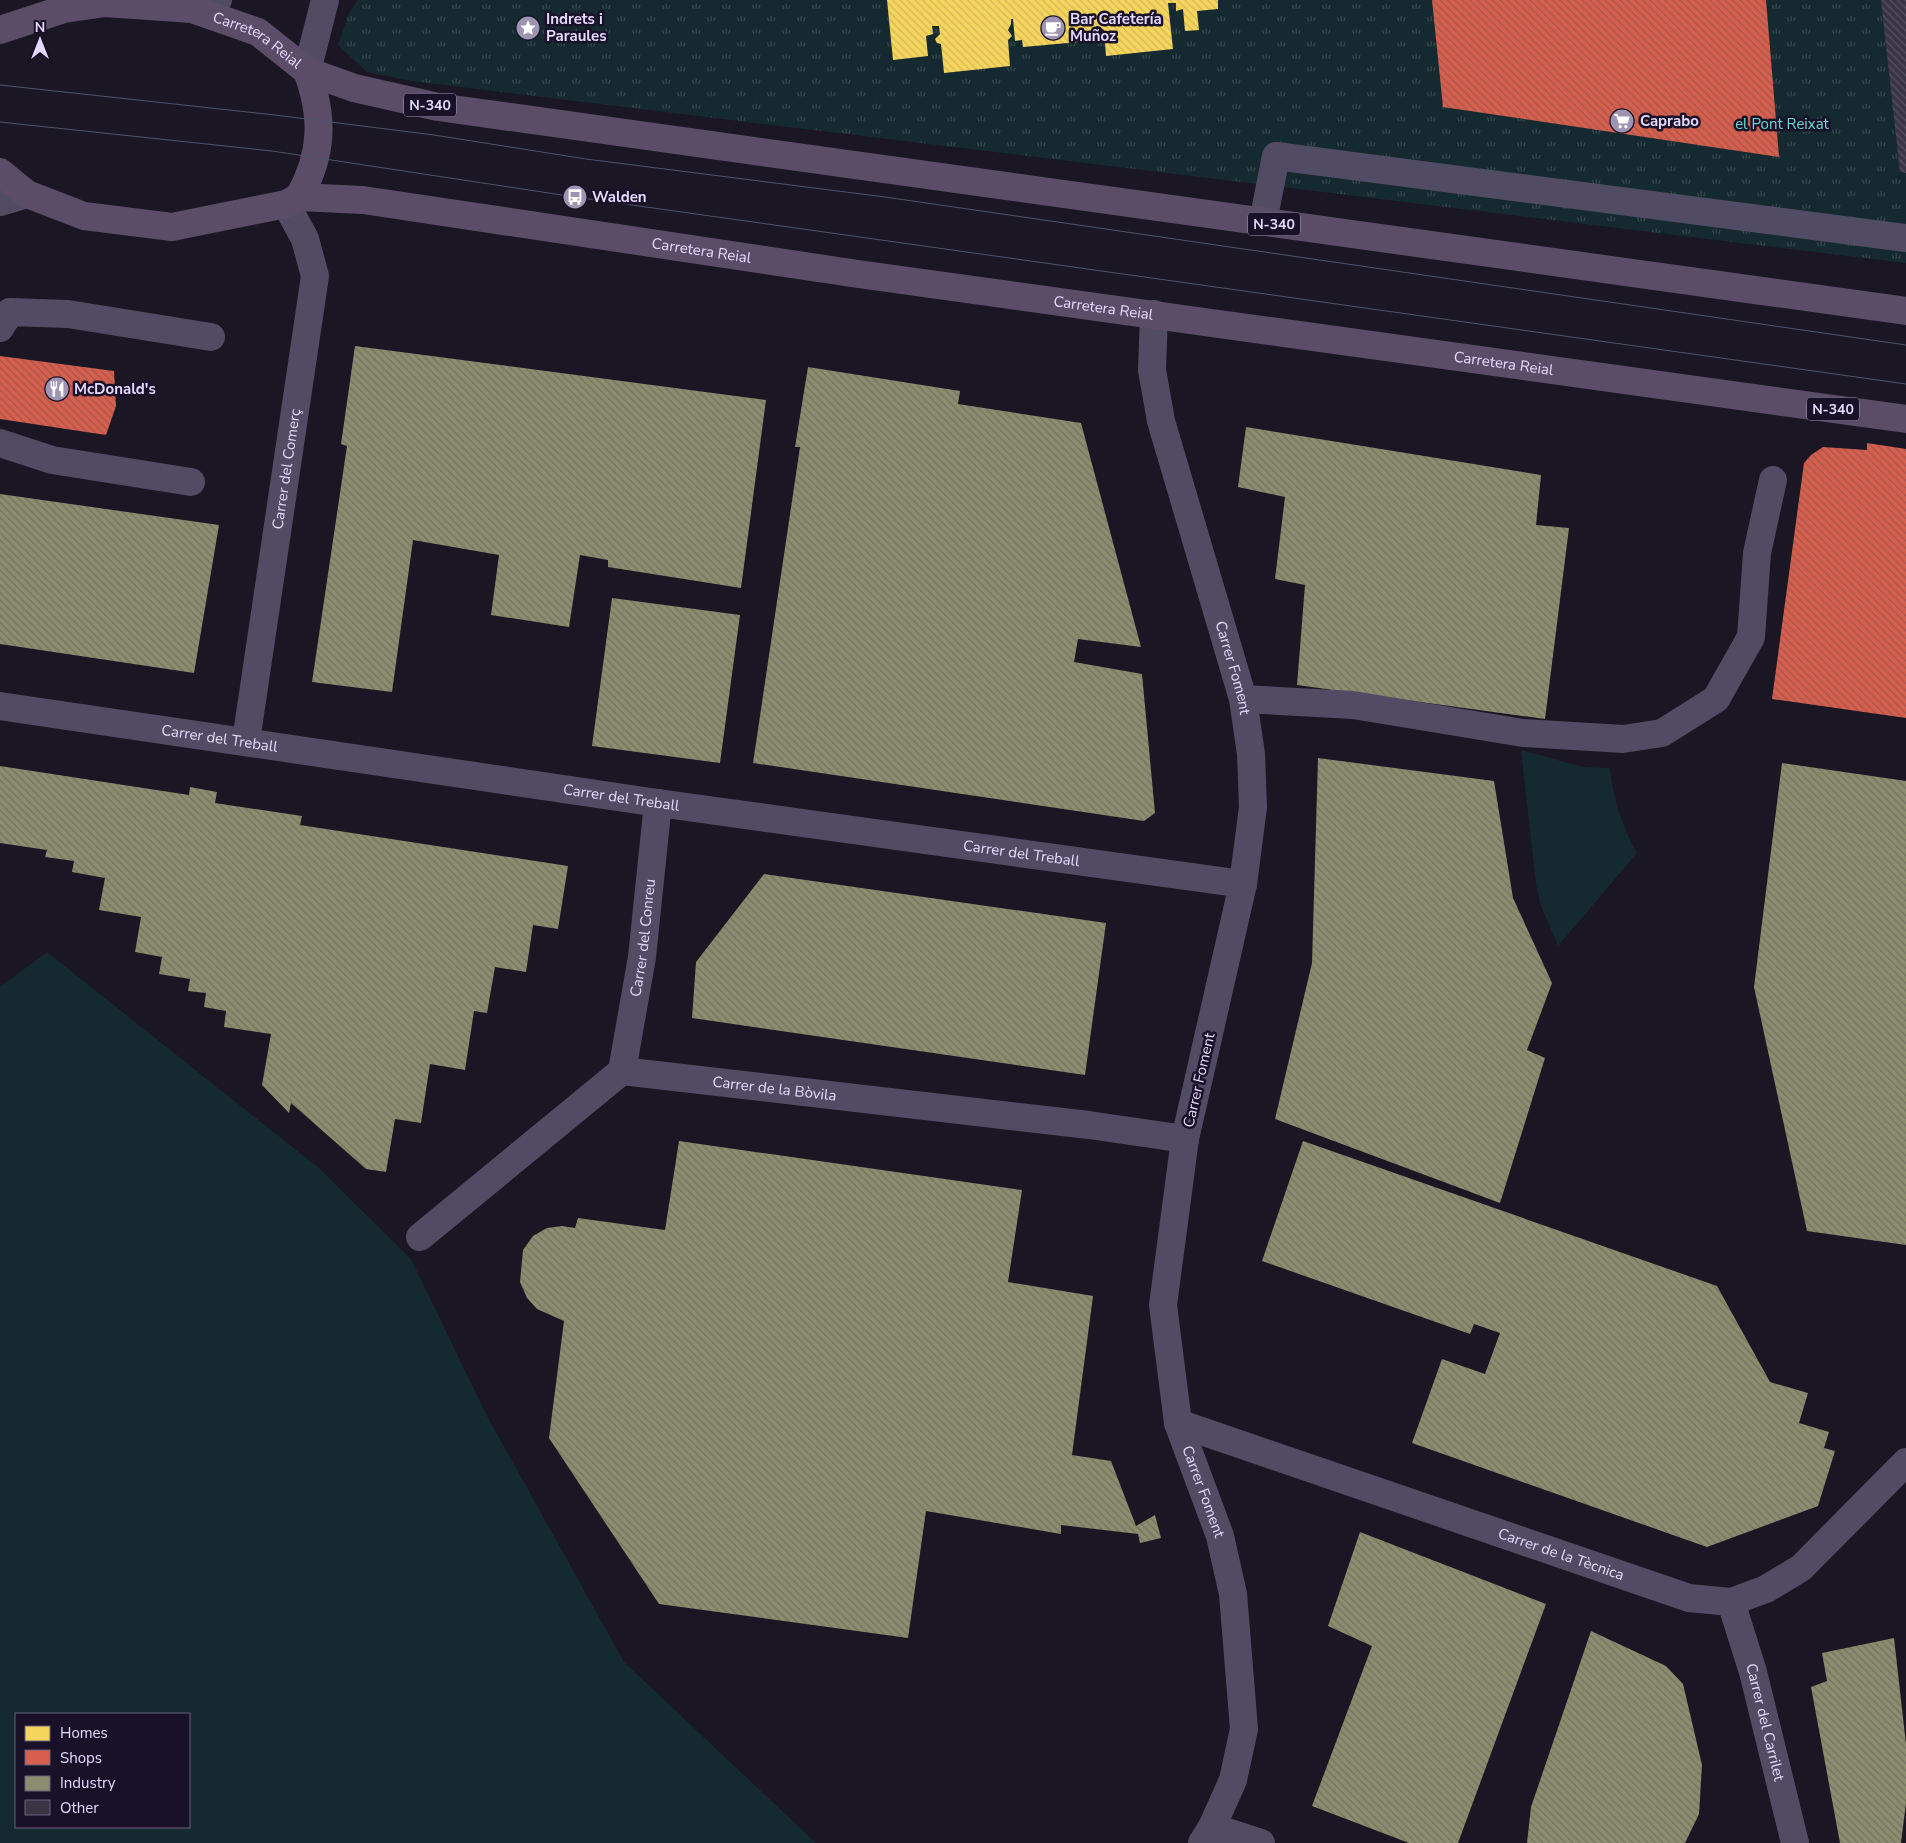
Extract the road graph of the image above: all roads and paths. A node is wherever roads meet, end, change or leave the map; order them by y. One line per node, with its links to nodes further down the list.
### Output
1 (218, 0): 3 (street)
2 (325, 0): 5 (street)
3 (192, 9): 4 (main road, Carretera Reial / N-340); 5 (main road, Carretera Reial / N-340)
4 (0, 30)
5 (307, 71): 8 (main road, Carretera Reial); 10 (main road, Carretera Reial / N-340)
6 (0, 172): 7 (main road, Carretera Reial / N-340)
7 (27, 194): 8 (main road, Carretera Reial / N-340); 9 (street)
8 (292, 201): 13 (main road, Carretera Reial / N-340); 22 (street, Carrer del Comerç)
9 (0, 202)
10 (1263, 222): 11 (street); 12 (main road, Carretera Reial / N-340)
11 (1906, 238)
12 (1906, 312)
13 (1154, 314): 16 (main road, Carretera Reial / N-340); 20 (street, Carrer Foment)
14 (0, 328): 15 (street)
15 (211, 336)
16 (1906, 419)
17 (0, 443): 19 (street)
18 (1774, 480): 20 (street)
19 (191, 482)
20 (1243, 699): 24 (street, Carrer Foment)
21 (0, 706): 22 (street, Carrer del Treball)
22 (246, 741): 23 (street, Carrer del Treball)
23 (658, 803): 24 (street, Carrer del Treball); 25 (street, Carrer del Conreu)
24 (1243, 884): 26 (street, Carrer Foment)
25 (622, 1071): 26 (street, Carrer de la Bòvila); 27 (street)
26 (1185, 1139): 28 (street, Carrer Foment)
27 (420, 1237)
28 (1178, 1423): 30 (street, Carrer de la Tècnica); 31 (street, Carrer Foment)
29 (1906, 1462): 30 (street, Carrer de la Tècnica)
30 (1731, 1602): 33 (street, Carrer del Carrilet)
31 (1207, 1835): 32 (street)
32 (1261, 1843)
33 (1795, 1843)

